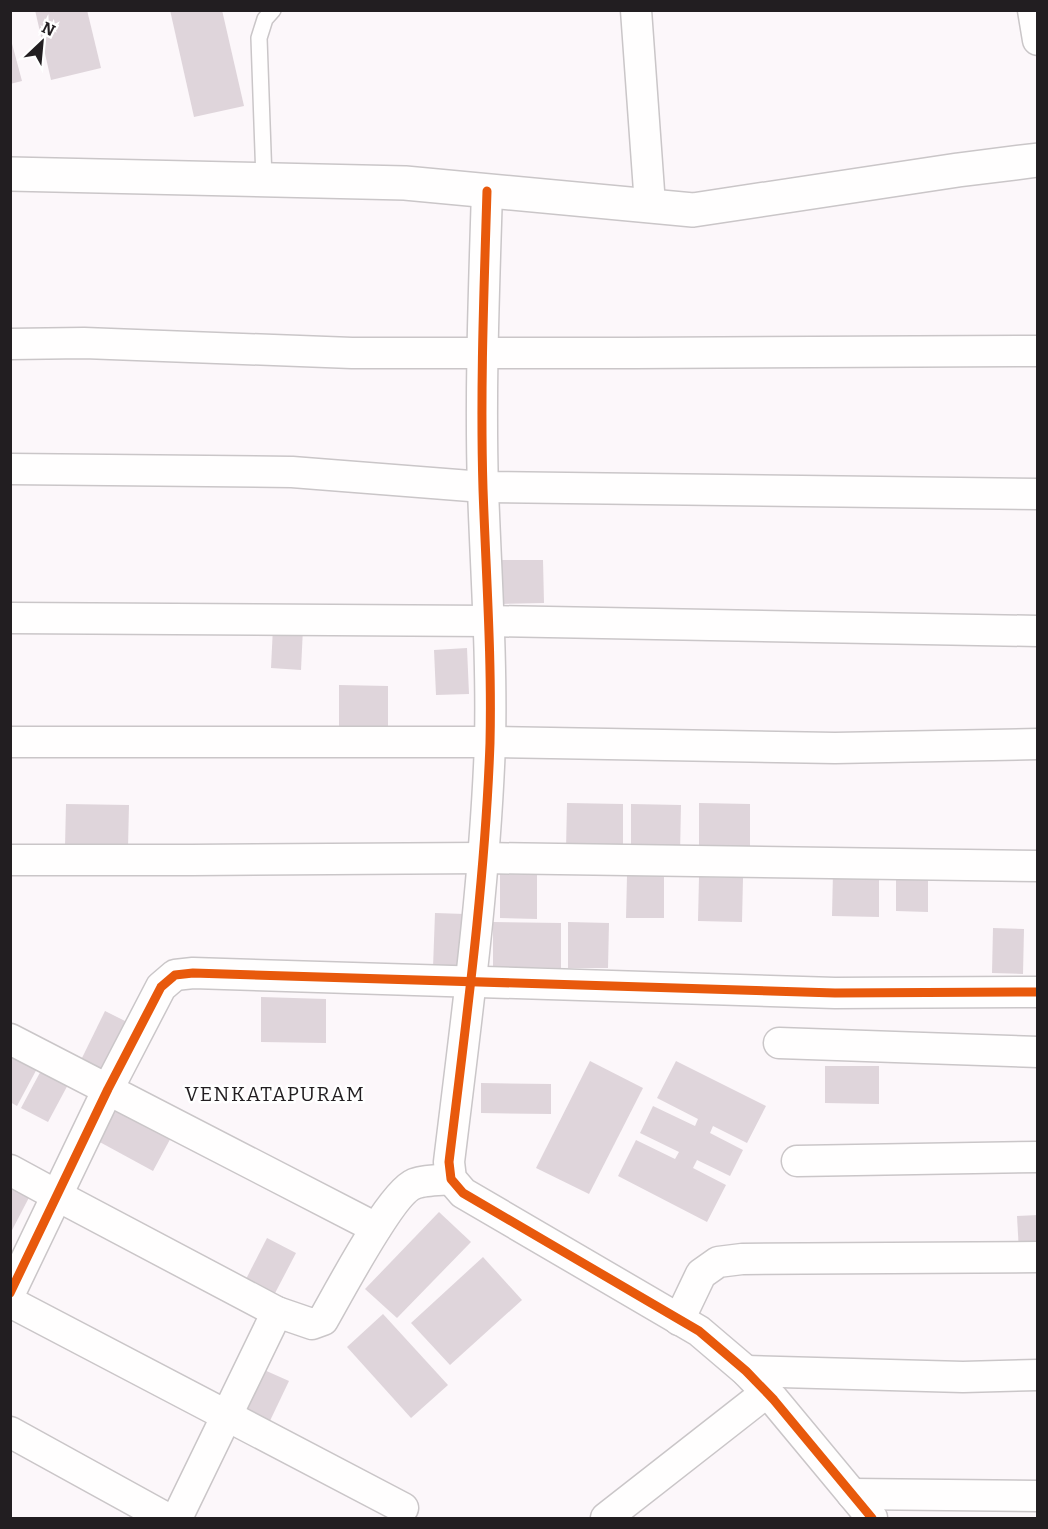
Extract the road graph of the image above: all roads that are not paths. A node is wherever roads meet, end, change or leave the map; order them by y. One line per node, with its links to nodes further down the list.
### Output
1 (273, 10): 7 (lane)
2 (636, 10): 9 (street)
3 (1033, 10): 4 (street)
4 (1038, 40)
5 (1038, 159): 9 (street)
6 (10, 174): 7 (street)
7 (264, 180): 8 (street)
8 (487, 191): 9 (street); 12 (street)
9 (650, 206)
10 (10, 344): 12 (street)
11 (1038, 351): 12 (street)
12 (482, 353): 14 (street)
13 (10, 469): 14 (street)
14 (483, 488): 15 (street); 17 (street)
15 (1038, 495)
16 (10, 618): 17 (street)
17 (489, 621): 18 (street); 20 (street)
18 (1038, 630)
19 (10, 742): 20 (street)
20 (490, 742): 21 (street); 22 (street)
21 (1038, 744)
22 (483, 858): 23 (street); 24 (street); 25 (street)
23 (10, 860)
24 (1038, 866)
25 (471, 981): 26 (street); 30 (street); 34 (street)
26 (1038, 992)
27 (10, 1039): 30 (street)
28 (779, 1044): 29 (street)
29 (1038, 1052)
30 (108, 1089): 35 (street); 36 (street)
31 (1038, 1157): 32 (street)
32 (797, 1161)
33 (10, 1170): 35 (street)
34 (452, 1179): 36 (street); 41 (street)
35 (56, 1195): 38 (street); 40 (street)
36 (376, 1228): 40 (street)
37 (1038, 1257): 41 (street)
38 (10, 1293)
39 (10, 1302): 45 (street)
40 (278, 1312): 45 (street)
41 (679, 1320): 42 (street)
42 (746, 1371): 43 (street); 44 (street)
43 (1038, 1375)
44 (767, 1392): 47 (street); 52 (street)
45 (228, 1417): 49 (street); 51 (street)
46 (10, 1432): 50 (street)
47 (852, 1494): 48 (street); 53 (street)
48 (1038, 1496)
49 (403, 1508)
50 (166, 1518)
51 (177, 1518)
52 (606, 1518)
53 (872, 1518)

